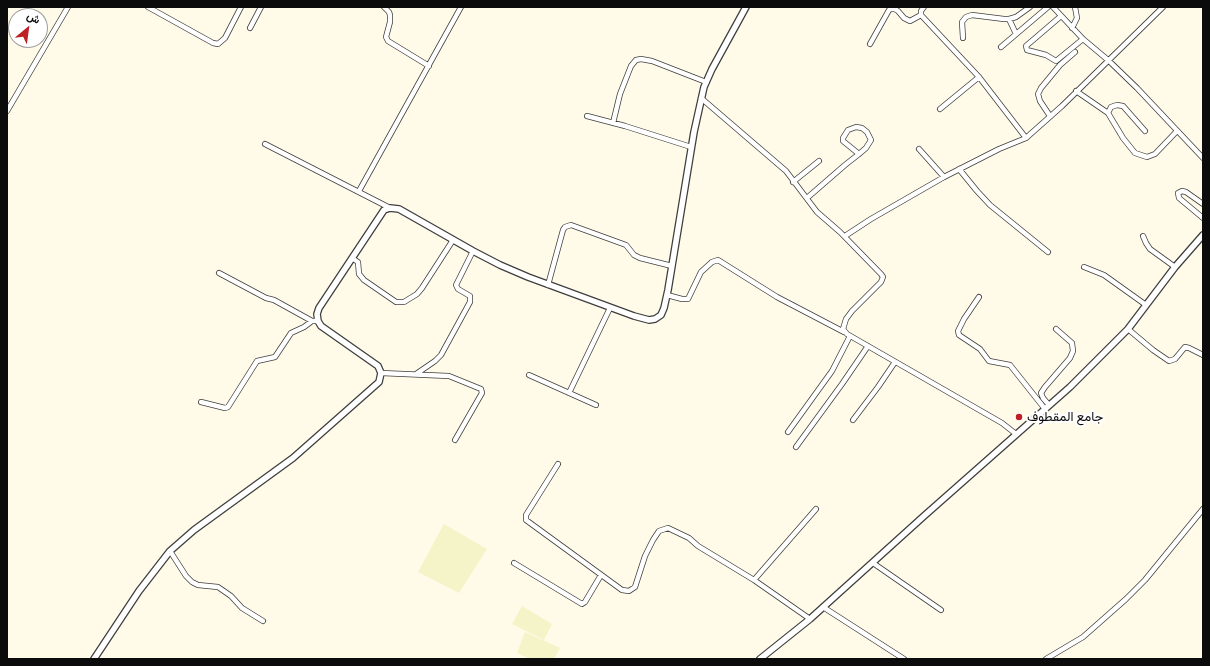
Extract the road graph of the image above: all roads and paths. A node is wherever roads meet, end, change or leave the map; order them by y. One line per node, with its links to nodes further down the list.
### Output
1 (68, 7): 32 (street)
2 (148, 7): 3 (street)
3 (241, 7)
4 (261, 7): 17 (street)
5 (384, 7): 26 (street)
6 (461, 7): 26 (street)
7 (746, 7): 28 (street)
8 (924, 7): 14 (street)
9 (1030, 7): 16 (street)
10 (1048, 7): 19 (street)
11 (1053, 7): 15 (street)
12 (1075, 7): 18 (street)
13 (1163, 7): 25 (street)
14 (921, 15): 22 (street); 27 (street)
15 (1061, 16): 18 (street); 21 (street)
16 (1009, 19): 19 (street); 20 (street)
17 (250, 28)
18 (1072, 28): 21 (street)
19 (1016, 34): 23 (street)
20 (963, 38)
21 (1083, 39): 25 (street)
22 (870, 44)
23 (1001, 47)
24 (1075, 52): 35 (street)
25 (1108, 60): 29 (street); 37 (street)
26 (429, 66): 50 (street)
27 (979, 77): 31 (street); 39 (street)
28 (706, 82): 30 (street); 36 (street)
29 (1076, 91): 33 (street); 35 (street)
30 (701, 98): 41 (street); 49 (street)
31 (940, 109)
32 (7, 111)
33 (1108, 113): 37 (street); 38 (street)
34 (587, 116): 36 (street)
35 (1050, 116): 39 (street)
36 (613, 123): 41 (street)
37 (1177, 131): 45 (street)
38 (1145, 132)
39 (1026, 138): 47 (street)
40 (265, 144): 50 (street)
41 (691, 147): 62 (street)
42 (919, 150): 48 (street)
43 (1203, 151): 45 (street)
44 (859, 154): 44 (street); 51 (street)
45 (1201, 157)
46 (819, 161): 49 (street)
47 (959, 169): 48 (street); 60 (street)
48 (944, 177): 56 (street)
49 (794, 182): 51 (street)
50 (359, 191): 53 (street)
51 (807, 198): 56 (street)
52 (1203, 204): 54 (street)
53 (390, 208): 58 (street); 61 (street)
54 (1203, 218)
55 (1203, 235): 64 (street)
56 (845, 236): 74 (street)
57 (1143, 236): 64 (street)
58 (453, 240): 59 (street); 61 (street)
59 (473, 251): 66 (street); 80 (street)
60 (1048, 252)
61 (352, 258): 71 (street)
62 (672, 266): 66 (street); 67 (street)
63 (1084, 267): 69 (street)
64 (1175, 267): 69 (street)
65 (219, 273): 71 (street)
66 (548, 285): 70 (street)
67 (667, 295): 70 (street); 74 (street)
68 (979, 297): 85 (street)
69 (1146, 305): 73 (street)
70 (610, 308): 82 (street)
71 (315, 321): 79 (street); 83 (street)
72 (1056, 329): 85 (street)
73 (1128, 329): 77 (street); 85 (street)
74 (844, 332): 75 (street)
75 (850, 336): 76 (street); 87 (street)
76 (868, 346): 78 (street); 90 (street)
77 (1203, 355)
78 (895, 362): 86 (street); 88 (street)
79 (381, 373): 80 (street); 94 (street)
80 (416, 374): 89 (street)
81 (529, 375): 82 (street)
82 (569, 393): 84 (street)
83 (201, 402)
84 (596, 405)
85 (1047, 407): 88 (street)
86 (853, 420)
87 (788, 432)
88 (1016, 434): 96 (street)
89 (455, 440)
90 (796, 447)
91 (558, 464): 97 (street)
92 (816, 509): 98 (street)
93 (1203, 509): 106 (street)
94 (170, 551): 102 (street); 103 (street)
95 (514, 563): 97 (street)
96 (872, 563): 99 (street); 100 (street)
97 (601, 575): 98 (street)
98 (754, 580): 101 (street)
99 (823, 607): 101 (street); 105 (street)
100 (941, 610)
101 (810, 619): 104 (street)
102 (263, 621)
103 (94, 659)
104 (760, 659)
105 (904, 659)
106 (1046, 659)

